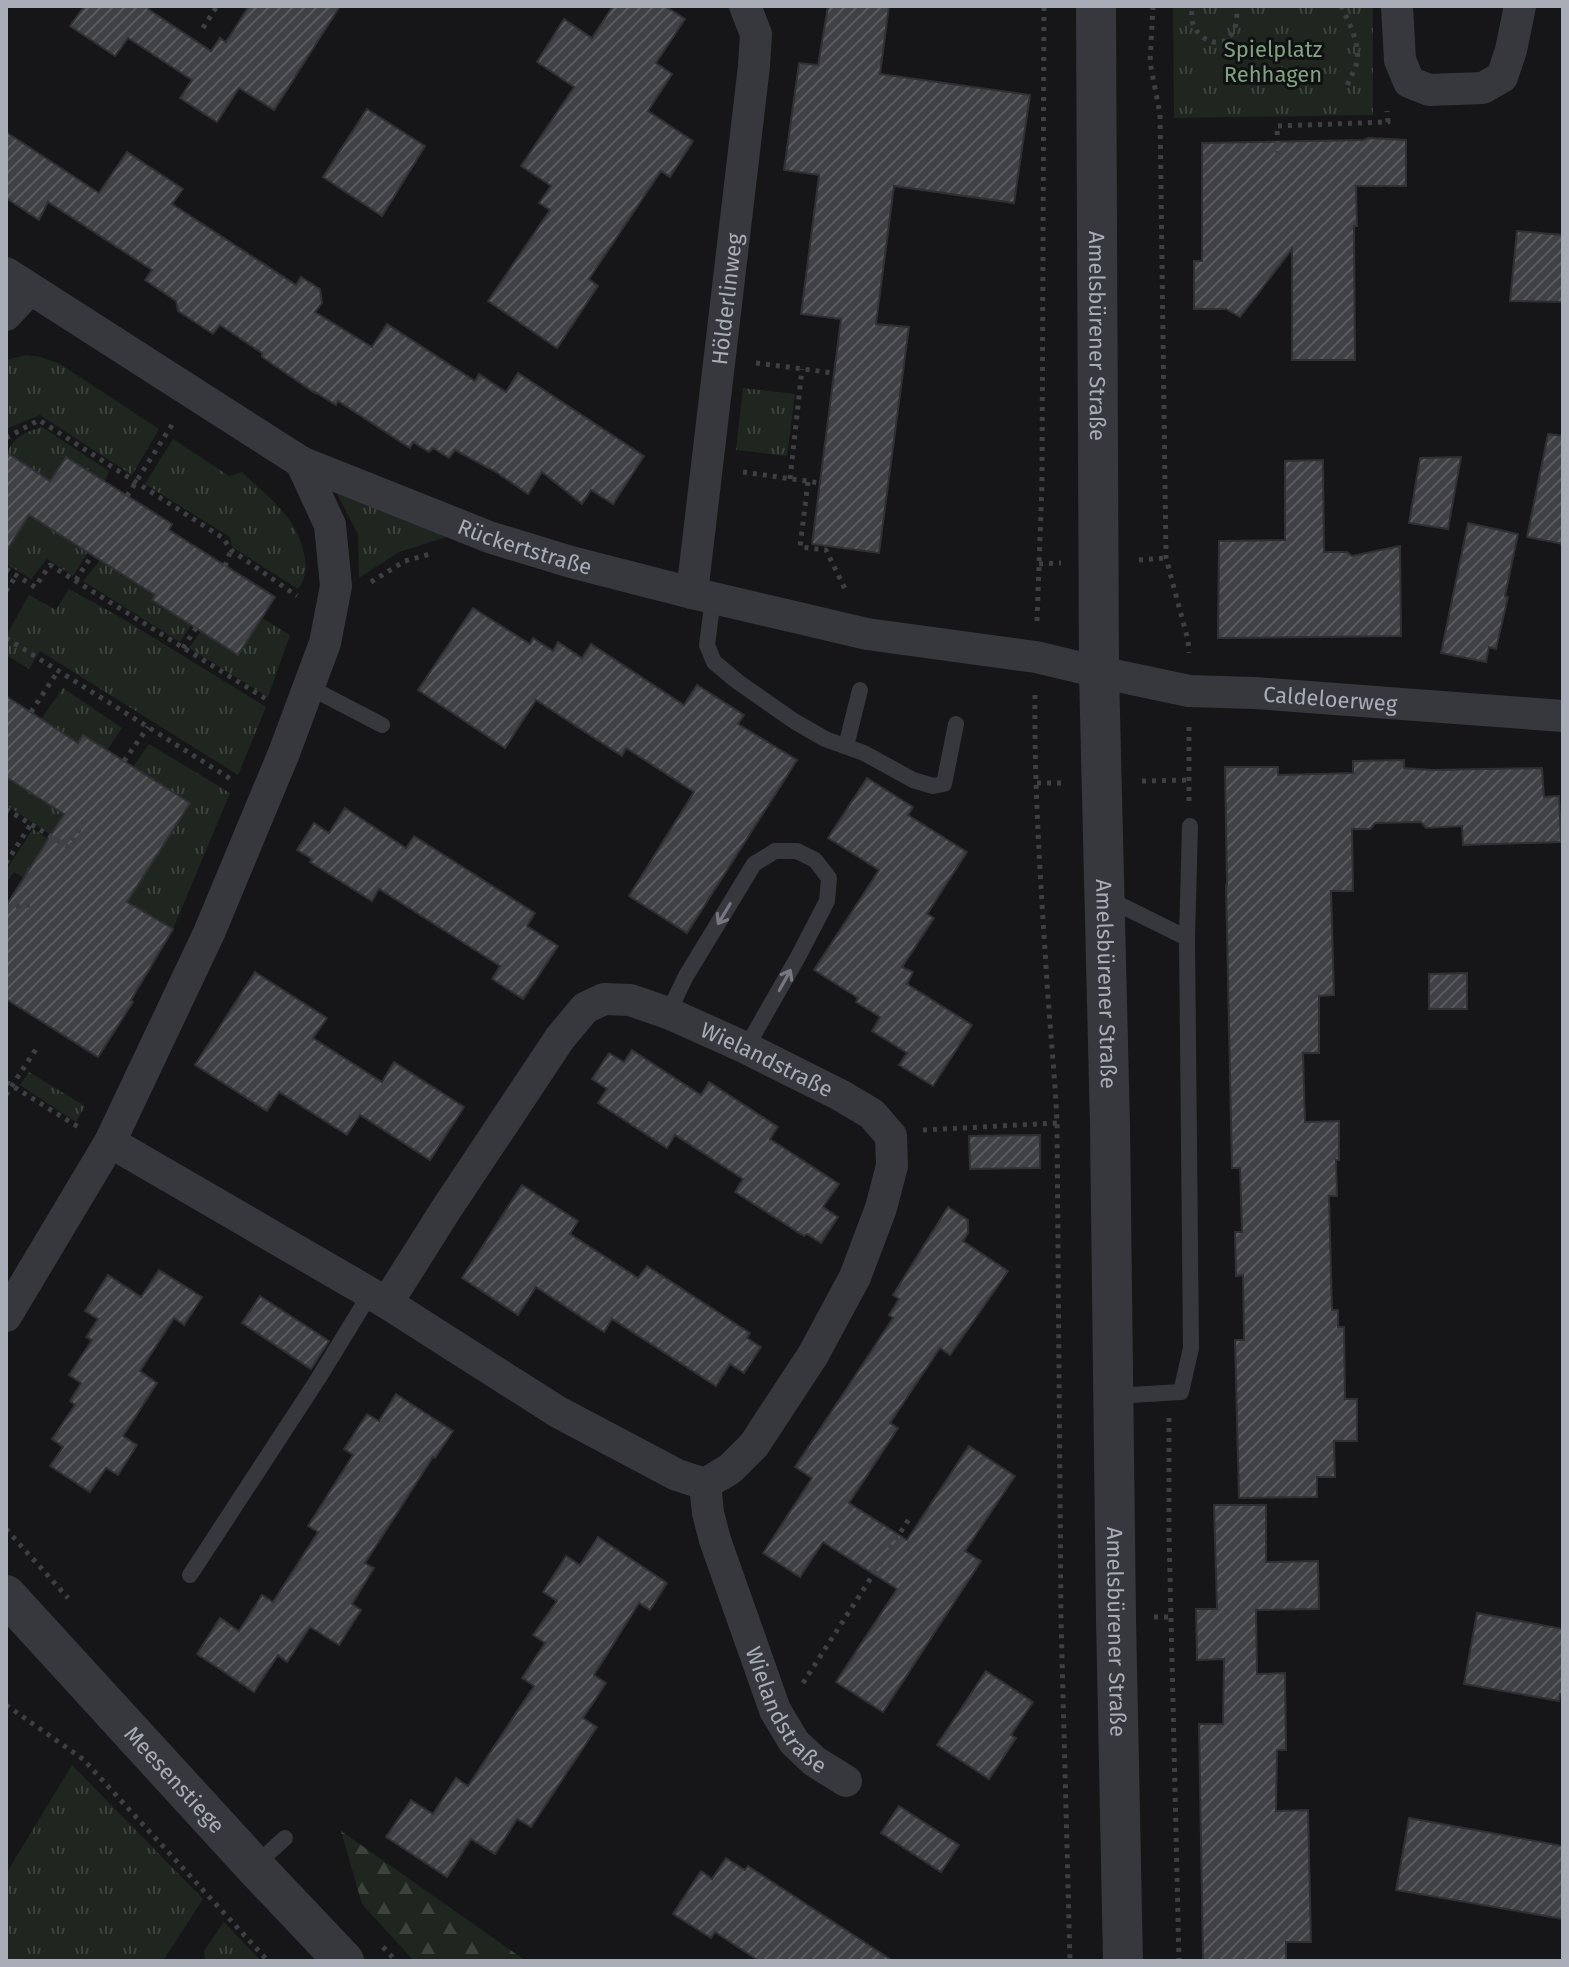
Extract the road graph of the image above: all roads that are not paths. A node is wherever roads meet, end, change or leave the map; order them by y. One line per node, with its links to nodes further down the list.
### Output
1 (745, 6): 8 (street, Hölderlinweg)
2 (1096, 6): 9 (street, Amelsbürener Straße)
3 (1397, 6): 4 (street)
4 (1520, 6)
5 (18, 281): 6 (street); 7 (street, Rückertstraße)
6 (6, 315)
7 (301, 462): 8 (street, Rückertstraße); 10 (street)
8 (702, 596): 9 (street, Rückertstraße); 15 (lane)
9 (1099, 672): 12 (street, Caldeloerweg); 17 (street, Amelsbürener Straße)
10 (309, 687): 14 (lane); 21 (street)
11 (860, 690): 15 (lane)
12 (1563, 716)
13 (956, 724): 15 (lane)
14 (382, 725)
15 (846, 746)
16 (1190, 826): 18 (lane)
17 (1105, 898): 18 (lane); 24 (street, Amelsbürener Straße)
18 (1187, 938): 24 (lane)
19 (668, 1013): 20 (street, Wielandstraße); 20 (lane, one-way to 19); 22 (street, Wielandstraße)
20 (746, 1048): 25 (street, Wielandstraße)
21 (110, 1142): 22 (street); 23 (street)
22 (378, 1298): 25 (street); 26 (lane)
23 (6, 1316)
24 (1114, 1396): 32 (street, Amelsbürener Straße)
25 (705, 1484): 28 (street, Wielandstraße)
26 (190, 1575)
27 (6, 1595): 30 (street, Meesenstiege)
28 (846, 1781)
29 (285, 1838): 30 (lane)
30 (254, 1866): 31 (street, Meesenstiege)
31 (344, 1961)
32 (1123, 1961)

